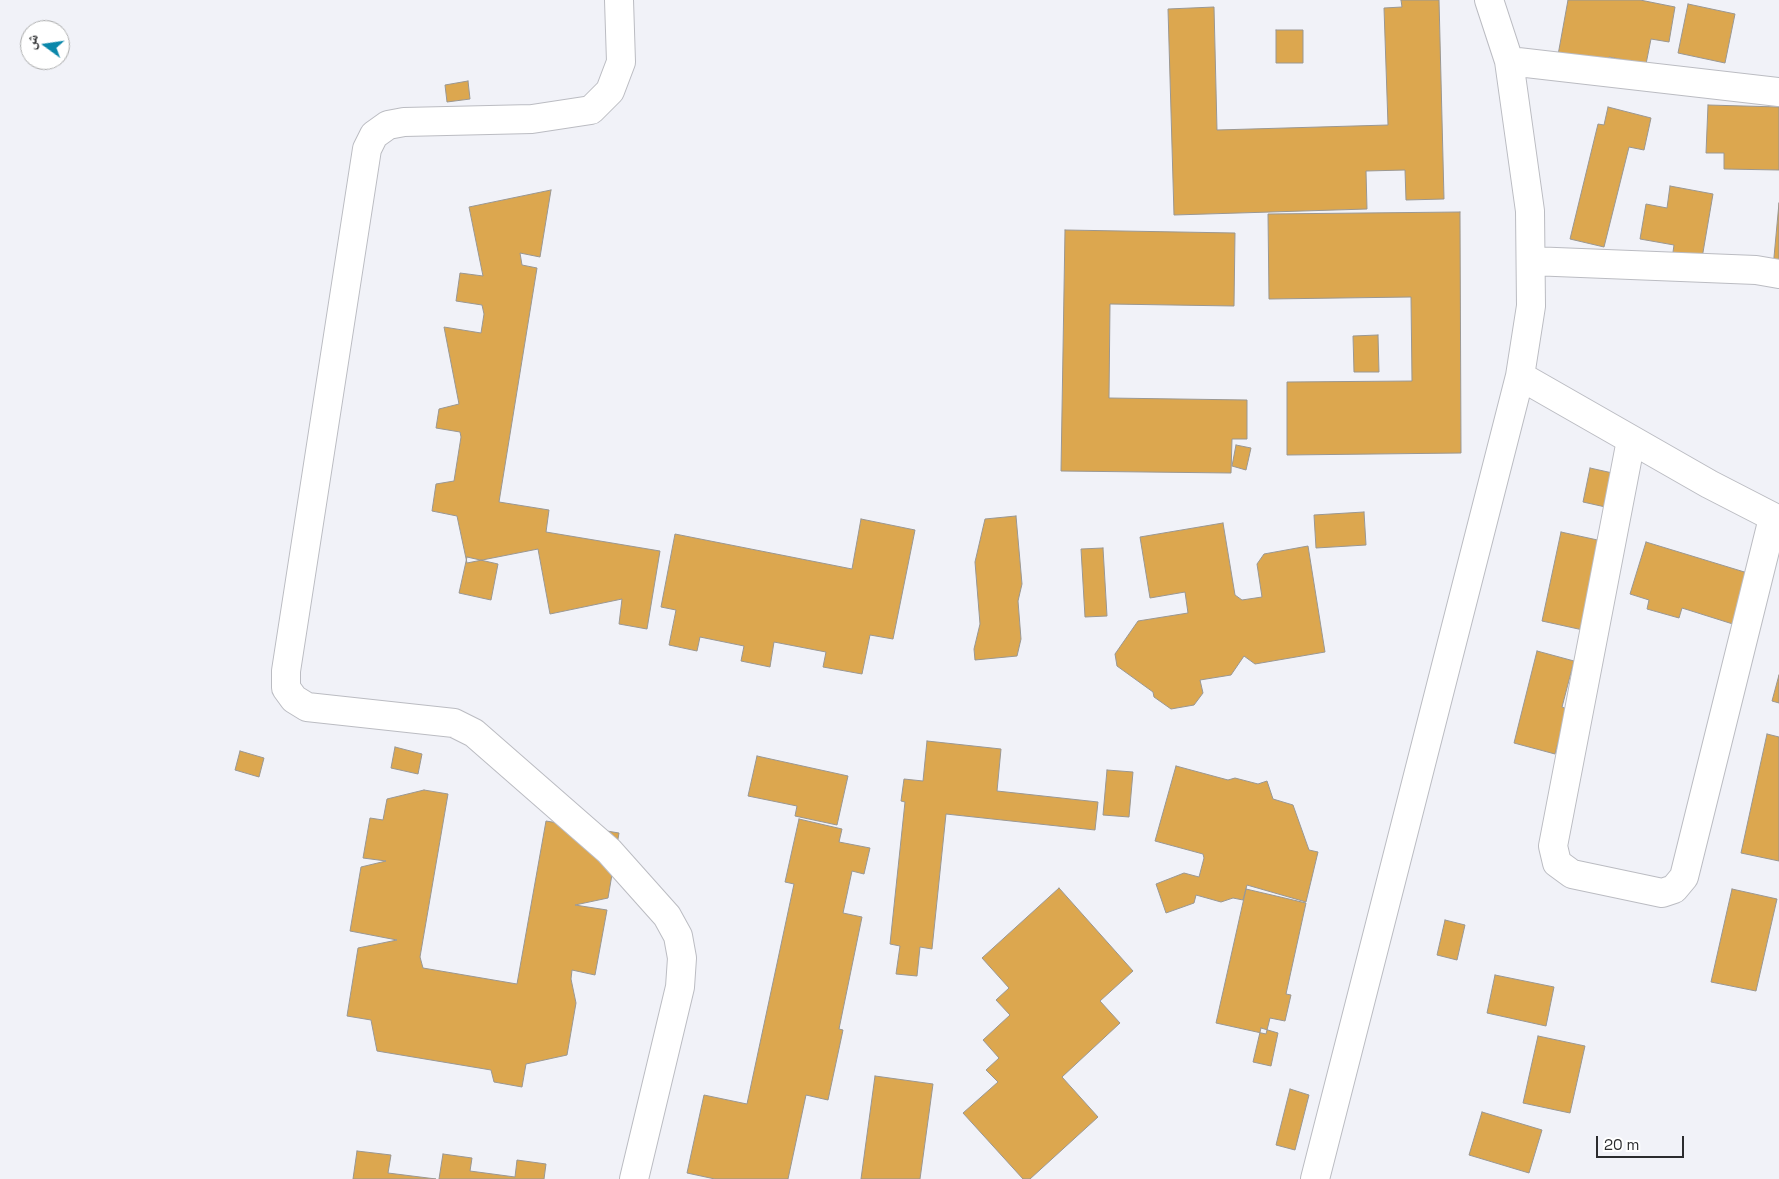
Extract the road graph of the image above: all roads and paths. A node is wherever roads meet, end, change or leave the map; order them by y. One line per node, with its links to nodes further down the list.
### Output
1 (619, 0): 10 (street)
2 (1489, 0): 3 (street)
3 (1509, 61): 4 (street); 5 (street)
4 (1779, 92)
5 (1531, 261): 6 (street); 7 (street)
6 (1779, 274)
7 (1520, 376): 8 (street); 11 (street)
8 (1631, 440): 9 (street); 9 (street)
9 (1776, 519)
10 (634, 1179)
11 (1315, 1179)

